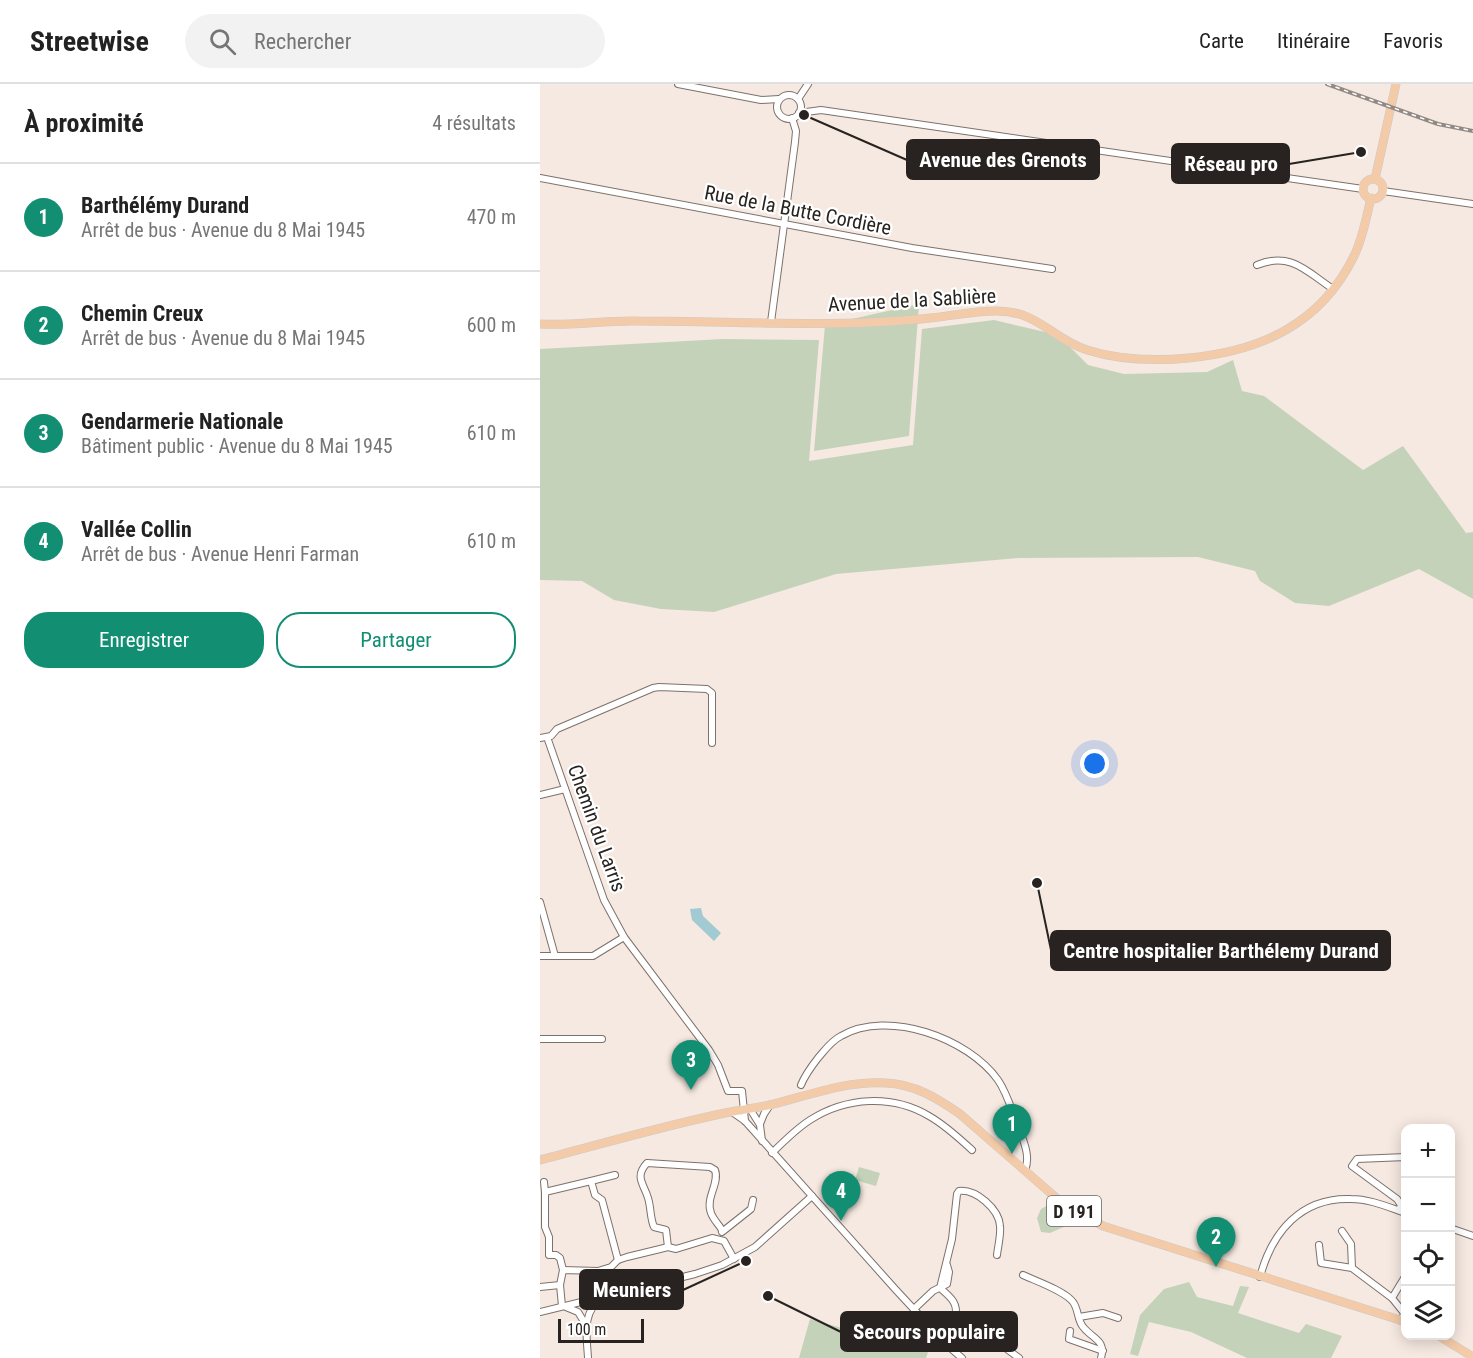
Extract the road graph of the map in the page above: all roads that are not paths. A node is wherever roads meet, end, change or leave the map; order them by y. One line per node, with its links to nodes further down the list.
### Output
1 (678, 84): 6 (street)
2 (1396, 84): 13 (main road)
3 (806, 87): 4 (street); 7 (street)
4 (790, 94): 5 (street); 7 (street)
5 (779, 99): 6 (street); 8 (street)
6 (761, 100): 8 (street)
7 (800, 101): 9 (street); 10 (street)
8 (777, 110): 11 (street)
9 (821, 110): 10 (street); 14 (street)
10 (799, 113): 11 (street)
11 (792, 118): 18 (street)
12 (540, 178): 18 (street, Rue de la Butte Cordière)
13 (1375, 179): 14 (main road); 15 (main road)
14 (1364, 189): 16 (main road)
15 (1383, 191): 16 (main road); 17 (street)
16 (1371, 198): 21 (main road, Avenue de la Sablière)
17 (1473, 204)
18 (783, 225): 20 (street, Rue de la Butte Cordière); 22 (street)
19 (1257, 264): 21 (street)
20 (1052, 269)
21 (1334, 289): 22 (main road, Avenue de la Sablière)
22 (771, 322): 23 (main road, Avenue de la Sablière)
23 (541, 324)
24 (544, 737): 25 (street, Chemin du Larris); 26 (street, Chemin du Larris)
25 (712, 743)
26 (565, 789): 27 (street); 29 (street, Chemin du Larris)
27 (540, 795)
28 (540, 902): 31 (street)
29 (624, 937): 31 (street); 36 (street, Chemin du Larris)
30 (540, 956): 31 (street)
31 (555, 956)
32 (540, 1039): 33 (street)
33 (602, 1039)
34 (801, 1085): 45 (street)
35 (771, 1105): 36 (main road, D 191); 39 (street); 45 (main road, D 191)
36 (747, 1109): 37 (main road, D 191); 38 (street); 39 (street)
37 (732, 1112): 38 (street); 44 (main road, D 191)
38 (745, 1121): 40 (street)
39 (760, 1125): 40 (street)
40 (762, 1141): 42 (street)
41 (972, 1150): 42 (street)
42 (772, 1153): 50 (street)
43 (1401, 1157): 52 (street)
44 (540, 1160)
45 (1025, 1170): 69 (main road, D 191)
46 (615, 1175): 47 (street)
47 (591, 1181): 49 (street); 65 (street)
48 (544, 1182): 49 (street)
49 (545, 1192): 61 (street)
50 (812, 1197): 64 (street); 78 (street)
51 (753, 1200): 54 (street)
52 (1401, 1205)
53 (1401, 1212): 69 (street)
54 (722, 1230): 58 (street); 60 (street)
55 (1455, 1230): 57 (street)
56 (1342, 1232): 66 (street)
57 (1473, 1236)
58 (719, 1238): 60 (street); 64 (street)
59 (1319, 1245): 66 (street)
60 (668, 1247): 65 (street)
61 (549, 1255): 63 (street); 67 (street)
62 (997, 1255): 73 (street)
63 (540, 1257)
64 (734, 1259): 74 (street)
65 (618, 1260): 67 (street)
66 (1352, 1268): 75 (street)
67 (563, 1270): 71 (street)
68 (1023, 1275): 81 (street)
69 (1260, 1277): 83 (main road, D 191)
70 (1401, 1283): 75 (street)
71 (560, 1285): 72 (street); 76 (street)
72 (540, 1287)
73 (940, 1288): 78 (street); 80 (street)
74 (607, 1295): 76 (street); 84 (street)
75 (1392, 1298): 77 (street)
76 (562, 1306): 79 (street); 84 (street)
77 (1401, 1308)
78 (914, 1309): 91 (street)
79 (540, 1312)
80 (955, 1317)
81 (1079, 1317): 82 (street); 88 (street)
82 (1118, 1318)
83 (1401, 1321)
84 (586, 1325): 90 (street)
85 (974, 1328): 92 (street)
86 (1070, 1331): 88 (street)
87 (1447, 1340): 89 (main road)
88 (1102, 1355)
89 (1473, 1357)
90 (588, 1358)
91 (962, 1358)
92 (1019, 1358)

